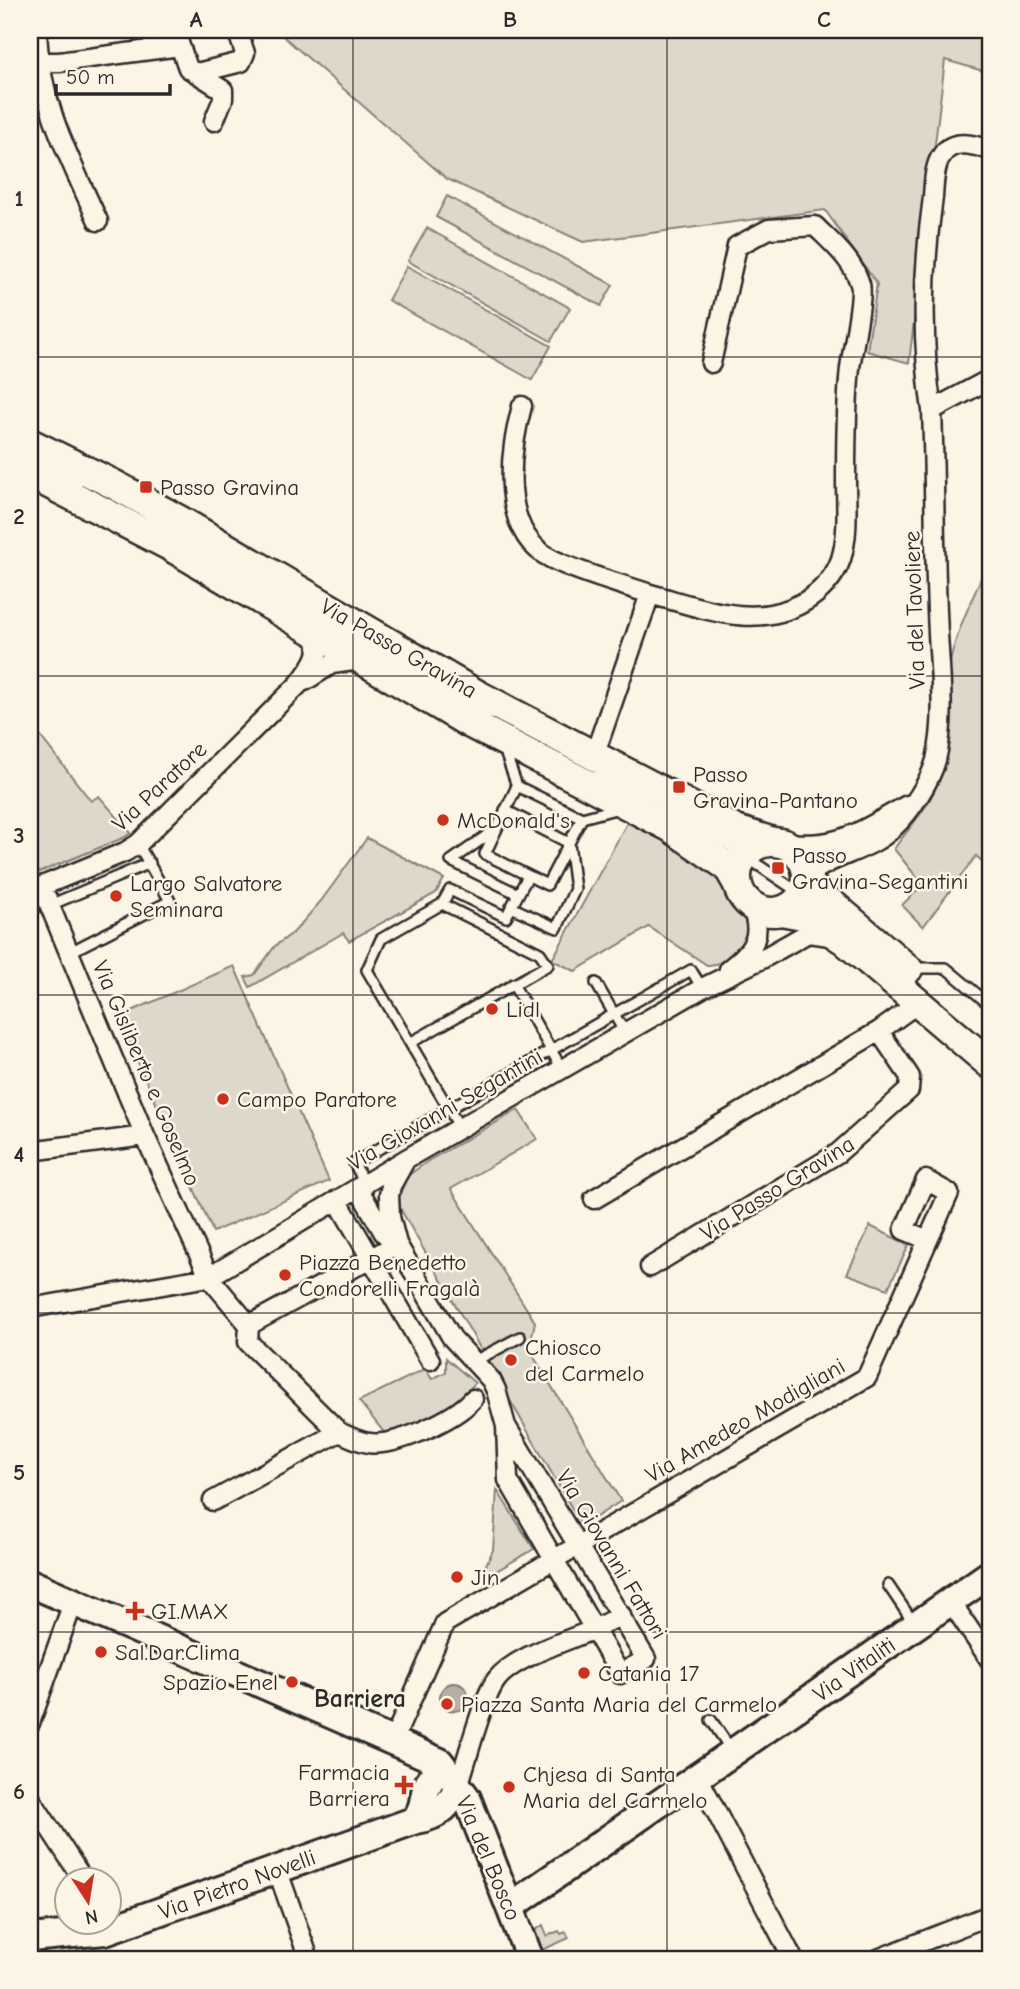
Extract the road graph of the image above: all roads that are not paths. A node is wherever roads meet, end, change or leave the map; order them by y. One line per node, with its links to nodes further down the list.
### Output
1 (237, 30): 5 (street)
2 (35, 32): 4 (street)
3 (178, 38): 4 (street); 5 (street)
4 (38, 62): 8 (street)
5 (197, 74): 6 (street)
6 (214, 121)
7 (990, 150): 12 (street, Via del Tavoliere)
8 (98, 221)
9 (711, 363): 15 (street)
10 (990, 379): 12 (street)
11 (522, 407): 15 (street)
12 (932, 410): 22 (street, Via del Tavoliere)
13 (31, 459): 14 (lane); 16 (main road, Via Passo Gravina); 20 (main road, Via Passo Gravina)
14 (81, 485)
15 (650, 594): 20 (street)
16 (318, 627): 17 (main road, Via Passo Gravina); 18 (street, Via Paratore); 19 (lane)
17 (362, 661): 18 (street, Via Paratore); 19 (main road, Via Passo Gravina)
18 (299, 684): 29 (street, Via Paratore)
19 (501, 732): 21 (lane); 23 (main road, Via Passo Gravina)
20 (594, 764): 27 (main road, Via Passo Gravina); 31 (lane)
21 (517, 786): 24 (lane); 25 (lane)
22 (913, 802): 27 (street); 35 (street)
23 (628, 807): 25 (lane); 31 (main road, Via Passo Gravina)
24 (506, 810): 26 (lane); 28 (lane)
25 (582, 818): 28 (lane)
26 (497, 828): 32 (lane); 34 (lane)
27 (776, 842): 31 (main road); 35 (main road)
28 (569, 843): 32 (lane); 39 (lane)
29 (138, 844): 30 (lane); 33 (street, Via Paratore)
30 (150, 863): 37 (lane); 41 (lane)
31 (740, 868): 35 (lane); 38 (main road, Via Passo Gravina)
32 (528, 876): 34 (lane)
33 (36, 889): 37 (street, Via Gisliberto e Goselmo)
34 (518, 894): 39 (lane)
35 (799, 898): 38 (main road); 40 (main road); 42 (street); 43 (main road)
36 (442, 904): 39 (lane); 45 (lane); 53 (lane)
37 (50, 905): 41 (street, Via Gisliberto e Goselmo)
38 (750, 905): 46 (street, Via Giovanni Segantini)
39 (511, 906)
40 (839, 930): 42 (street, Via Giovanni Segantini); 47 (main road); 55 (lane)
41 (70, 952): 60 (street, Via Gisliberto e Goselmo)
42 (762, 959): 46 (street, Via Giovanni Segantini)
43 (907, 968): 48 (lane); 52 (main road)
44 (596, 983): 49 (lane)
45 (513, 984): 53 (lane); 54 (lane)
46 (704, 987): 49 (lane); 51 (street, Via Giovanni Segantini)
47 (918, 1003): 50 (street); 56 (main road)
48 (990, 1005)
49 (614, 1014): 51 (lane); 54 (lane)
50 (879, 1031): 64 (street); 69 (street, Via Passo Gravina)
51 (625, 1033): 57 (street, Via Giovanni Segantini)
52 (990, 1039)
53 (410, 1042): 58 (lane)
54 (551, 1050): 57 (lane); 58 (lane)
55 (990, 1052)
56 (990, 1064)
57 (562, 1069): 59 (street, Via Giovanni Segantini)
58 (449, 1109): 59 (lane); 63 (lane)
59 (460, 1128): 62 (street, Via Giovanni Segantini)
60 (145, 1136): 61 (street); 70 (street, Via Gisliberto e Goselmo)
61 (30, 1151)
62 (406, 1159): 63 (street, Via Giovanni Segantini); 67 (street, Via Giovanni Fattori)
63 (362, 1186): 65 (street, Via Giovanni Segantini); 67 (street)
64 (594, 1199)
65 (337, 1200): 68 (street); 70 (street, Via Giovanni Segantini)
66 (928, 1240): 80 (street, Via Amedeo Modigliani)
67 (397, 1244): 68 (street); 75 (street, Via Giovanni Fattori)
68 (370, 1259): 72 (street); 74 (street)
69 (650, 1267)
70 (209, 1277): 71 (street, Via Giovanni Segantini); 72 (street)
71 (30, 1308)
72 (249, 1325): 78 (street)
73 (520, 1337): 75 (lane)
74 (430, 1360)
75 (473, 1362): 77 (street, Via Giovanni Fattori)
76 (473, 1399): 78 (street)
77 (506, 1426): 80 (street, Via Giovanni Fattori); 81 (street, Via Giovanni Fattori)
78 (339, 1432): 79 (street)
79 (213, 1501)
80 (579, 1545): 81 (street, Via Amedeo Modigliani); 87 (street, Via Giovanni Fattori)
81 (554, 1559): 89 (street, Via Giovanni Fattori); 93 (street)
82 (990, 1574): 85 (main road, Via Vitaliti)
83 (30, 1583): 86 (main road, Via del Bosco)
84 (888, 1585): 88 (lane)
85 (951, 1602): 88 (main road, Via Vitaliti); 90 (street)
86 (73, 1603): 92 (street); 93 (main road, Via del Bosco)
87 (621, 1615): 89 (street); 89 (street, Via Giovanni Fattori)
88 (916, 1626): 94 (main road, Via Vitaliti)
89 (595, 1629): 97 (street)
90 (990, 1660)
91 (711, 1720): 94 (lane)
92 (30, 1723)
93 (393, 1741): 95 (main road, Via del Bosco)
94 (733, 1753): 96 (main road, Via Vitaliti)
95 (440, 1762): 97 (main road, Via del Bosco); 99 (main road, Via del Bosco)
96 (698, 1777): 102 (main road, Via Vitaliti); 109 (street)
97 (463, 1794): 99 (main road); 102 (main road, Via del Bosco)
98 (30, 1798): 100 (street)
99 (428, 1816): 101 (main road, Via Pietro Novelli)
100 (75, 1867)
101 (276, 1869): 104 (main road, Via Pietro Novelli); 107 (street)
102 (510, 1907): 108 (main road, Via del Bosco)
103 (990, 1916): 110 (street)
104 (122, 1921)
105 (52, 1935): 106 (main road, Via Pietro Novelli)
106 (30, 1938)
107 (309, 1959)
108 (530, 1959)
109 (793, 1959)
110 (878, 1959)

